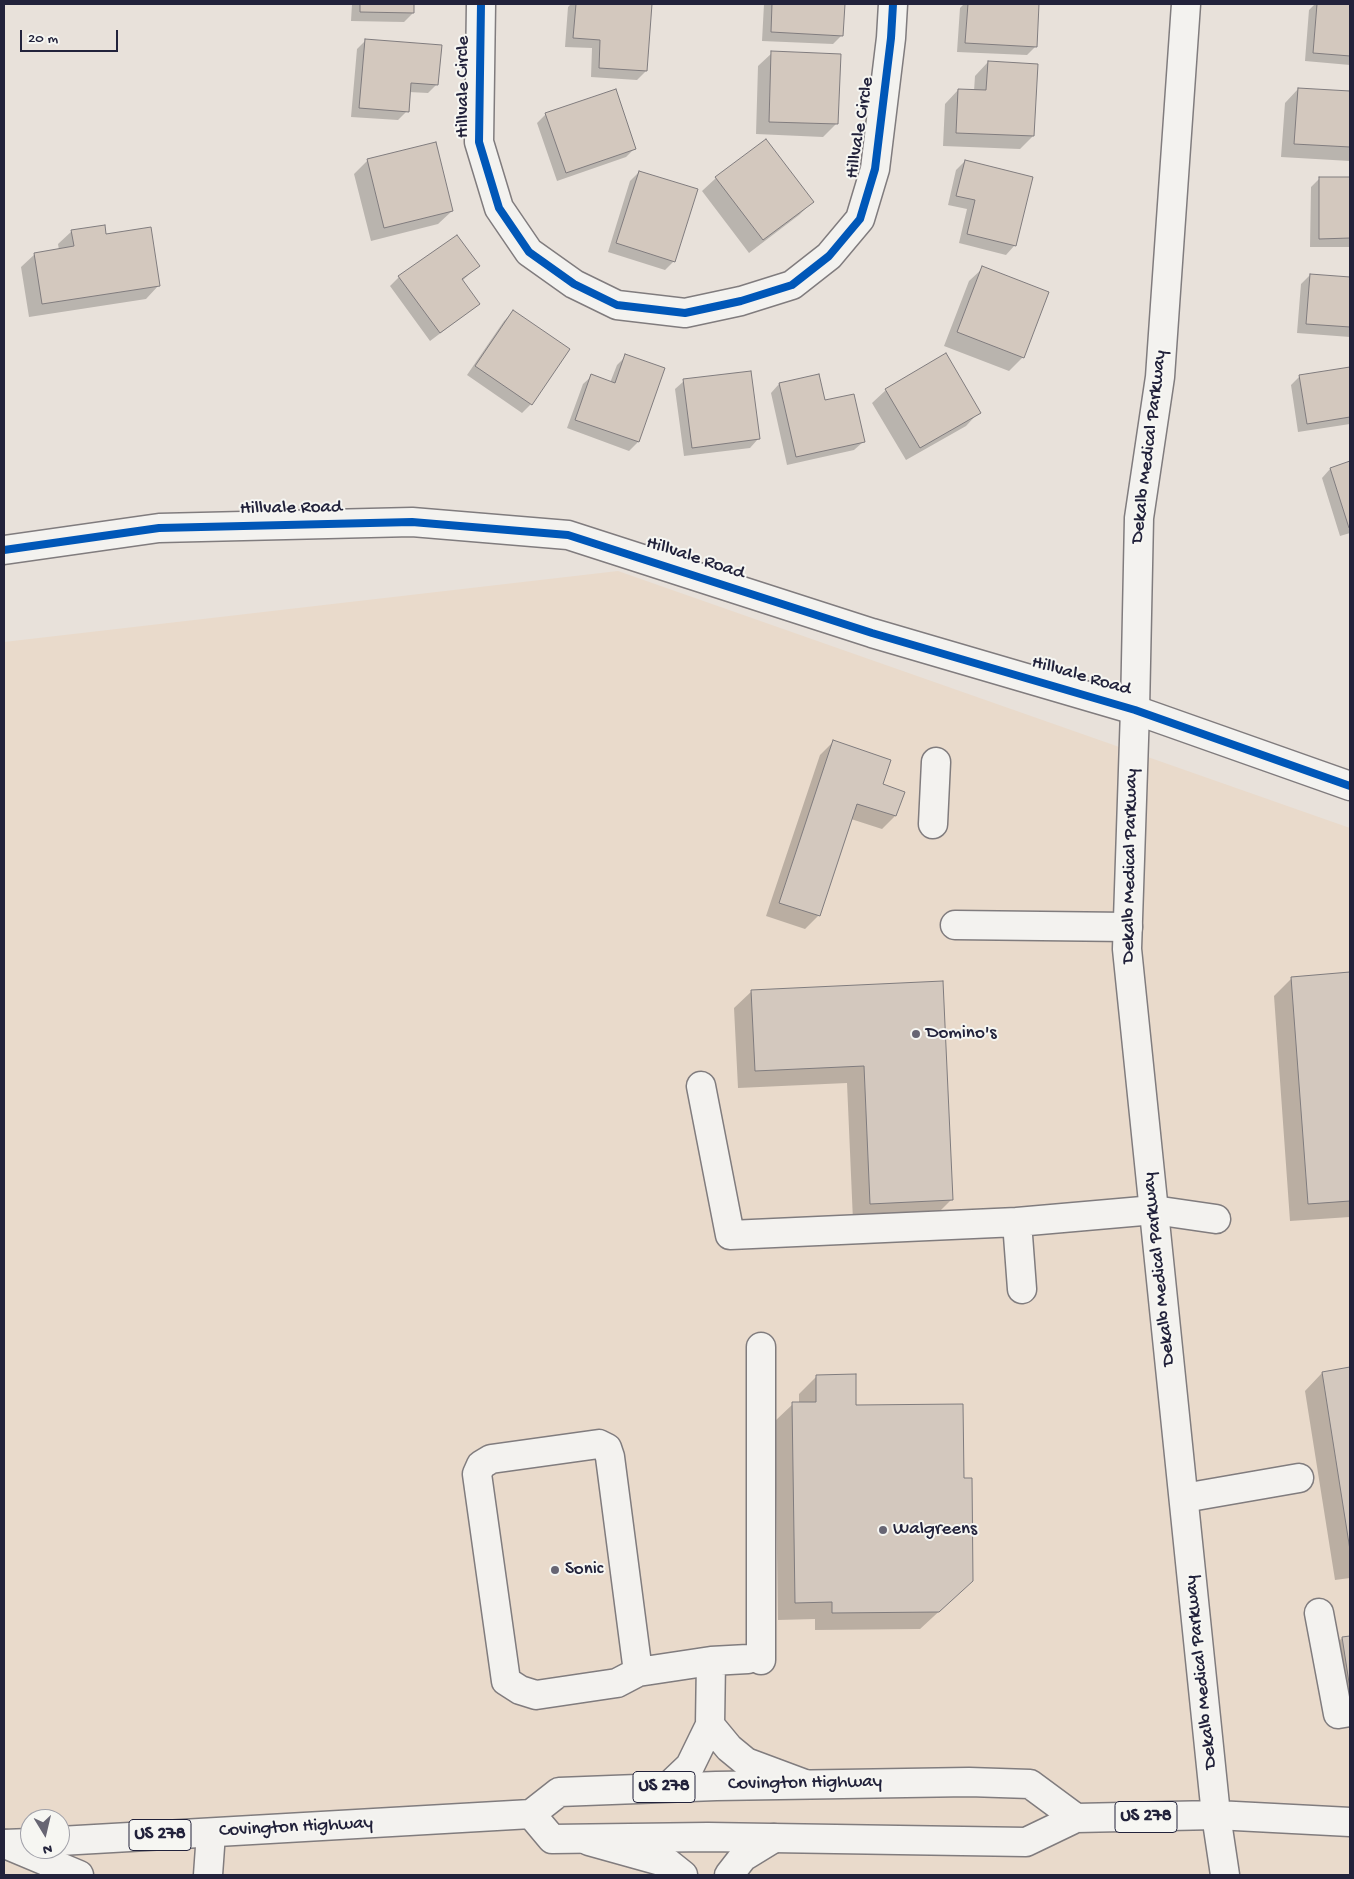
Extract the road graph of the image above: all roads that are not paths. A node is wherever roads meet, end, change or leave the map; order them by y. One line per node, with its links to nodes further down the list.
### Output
1 (481, 4): 2 (main road, Hillvale Circle)
2 (893, 4)
3 (1186, 4): 5 (main road, Dekalb Medical Parkway)
4 (4, 550): 5 (main road, Hillvale Road)
5 (1136, 710): 7 (main road, Hillvale Road); 10 (main road, Dekalb Medical Parkway)
6 (936, 762): 8 (main road)
7 (1350, 786)
8 (933, 824)
9 (955, 925): 10 (main road)
10 (1128, 927): 12 (main road, Dekalb Medical Parkway)
11 (701, 1086): 14 (main road)
12 (1154, 1210): 13 (main road); 14 (main road); 18 (main road, Dekalb Medical Parkway)
13 (1216, 1219)
14 (1017, 1222): 15 (main road)
15 (1022, 1289)
16 (761, 1347): 20 (main road)
17 (1299, 1478): 18 (main road)
18 (1184, 1498): 27 (main road, Dekalb Medical Parkway)
19 (1319, 1613): 22 (main road)
20 (711, 1661): 21 (main road); 23 (main road)
21 (638, 1672): 21 (main road)
22 (1350, 1712)
23 (710, 1725): 24 (main road); 25 (main road)
24 (804, 1784): 25 (main road, Covington Highway / US 278); 28 (main road, Covington Highway / US 278)
25 (668, 1787): 26 (main road, Covington Highway / US 278)
26 (531, 1814): 30 (main road, Covington Highway / US 278); 32 (main road, US 278)
27 (1216, 1815): 28 (main road, US 278); 29 (main road, US 278); 39 (main road, Dekalb Medical Parkway)
28 (1076, 1818): 31 (main road, US 278)
29 (1350, 1822)
30 (211, 1833): 33 (main road, Covington Highway / US 278); 36 (main road)
31 (774, 1838): 32 (main road, US 278); 38 (main road)
32 (583, 1839): 37 (main road)
33 (70, 1840)
34 (13, 1843): 35 (main road)
35 (79, 1875)
36 (208, 1875)
37 (683, 1875)
38 (729, 1875)
39 (1225, 1875)

